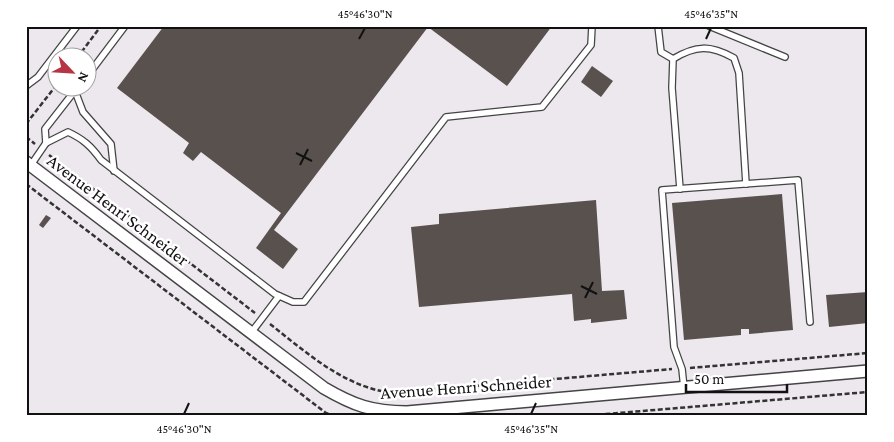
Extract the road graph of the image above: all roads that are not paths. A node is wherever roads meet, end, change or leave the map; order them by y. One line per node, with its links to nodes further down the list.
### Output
1 (77, 26): 9 (lane)
2 (125, 26): 8 (lane)
3 (592, 26): 17 (lane)
4 (658, 26): 7 (lane)
5 (709, 26): 6 (lane)
6 (785, 57)
7 (673, 60): 15 (lane); 16 (lane)
8 (98, 61)
9 (26, 86)
10 (69, 98): 12 (lane)
11 (79, 98): 14 (lane)
12 (46, 143): 13 (lane); 14 (lane)
13 (29, 163): 19 (street, Avenue Henri Schneider)
14 (114, 171): 17 (lane)
15 (746, 184): 16 (lane); 18 (lane)
16 (680, 189): 21 (lane)
17 (279, 296): 19 (lane)
18 (810, 322)
19 (251, 333): 21 (street, Avenue Henri Schneider)
20 (868, 371): 21 (street, Avenue Henri Schneider)
21 (684, 388)

